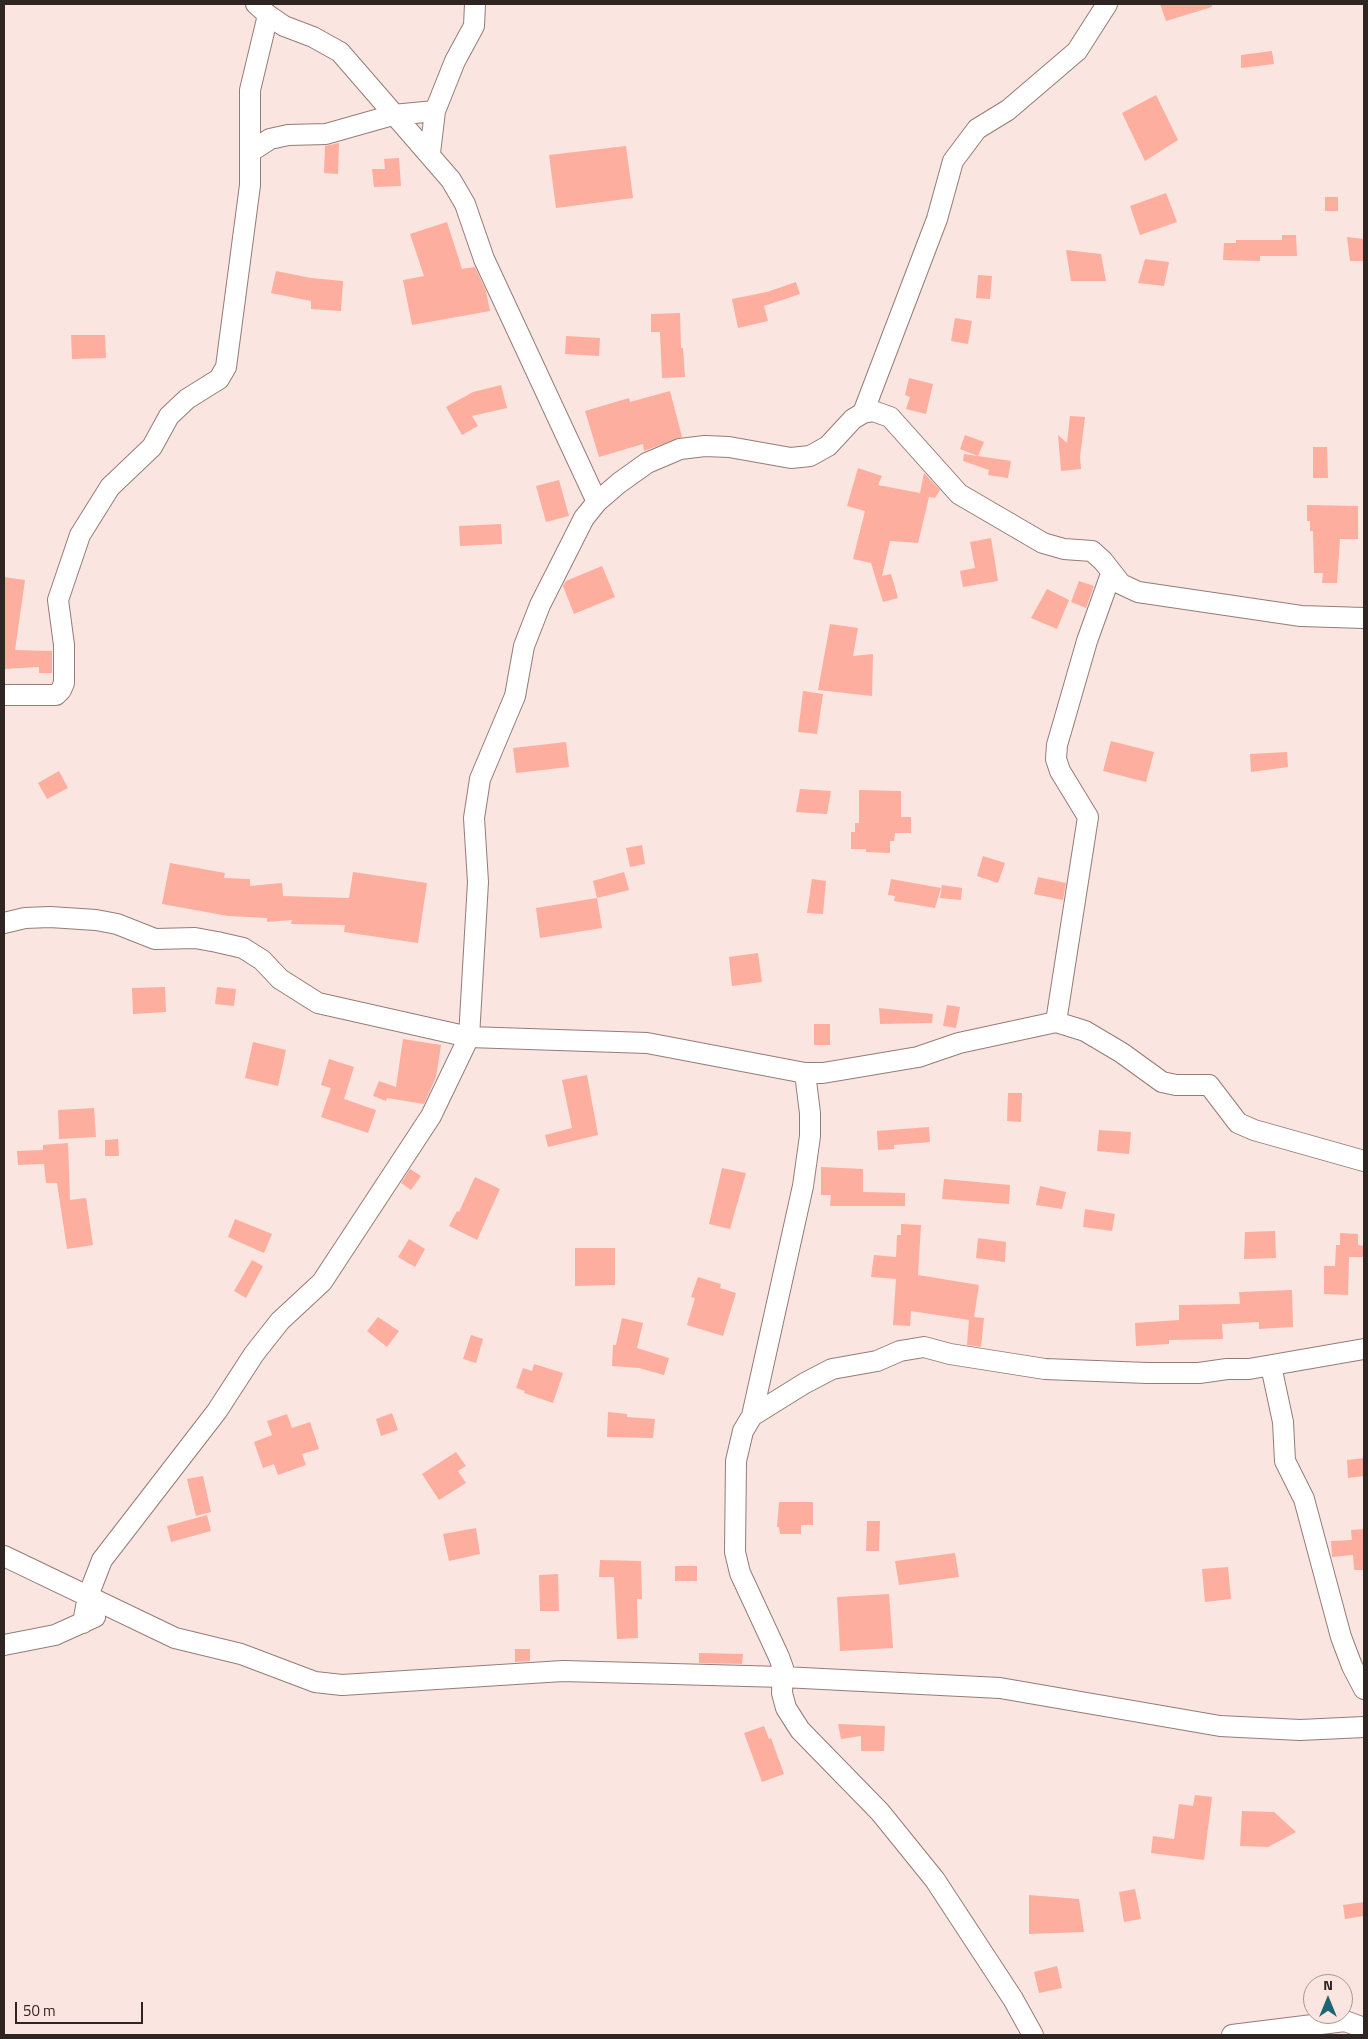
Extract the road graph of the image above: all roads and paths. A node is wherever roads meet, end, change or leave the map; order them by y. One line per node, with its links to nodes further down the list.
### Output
1 (475, 4): 4 (street)
2 (1107, 4): 8 (street)
3 (262, 10): 5 (street); 6 (street)
4 (435, 111): 5 (street); 7 (street)
5 (394, 115): 6 (street); 7 (street)
6 (250, 152): 12 (street)
7 (430, 153): 9 (street)
8 (863, 413): 9 (street); 10 (street)
9 (597, 502): 15 (street)
10 (1111, 574): 11 (street); 14 (street)
11 (1364, 618)
12 (4, 695)
13 (4, 923): 15 (street)
14 (1056, 1022): 16 (street); 17 (street)
15 (469, 1037): 16 (street); 22 (street)
16 (805, 1073): 20 (street)
17 (1364, 1161)
18 (1364, 1349): 19 (street)
19 (1271, 1366): 20 (street); 27 (street)
20 (752, 1416): 26 (street)
21 (4, 1556): 22 (street)
22 (88, 1596): 23 (street); 24 (street)
23 (112, 1609): 24 (street); 26 (street)
24 (83, 1623): 25 (street)
25 (4, 1645)
26 (784, 1677): 28 (street); 30 (street)
27 (1364, 1689)
28 (1364, 1727)
29 (1364, 2028): 31 (street)
30 (1033, 2035)
31 (1232, 2035)

